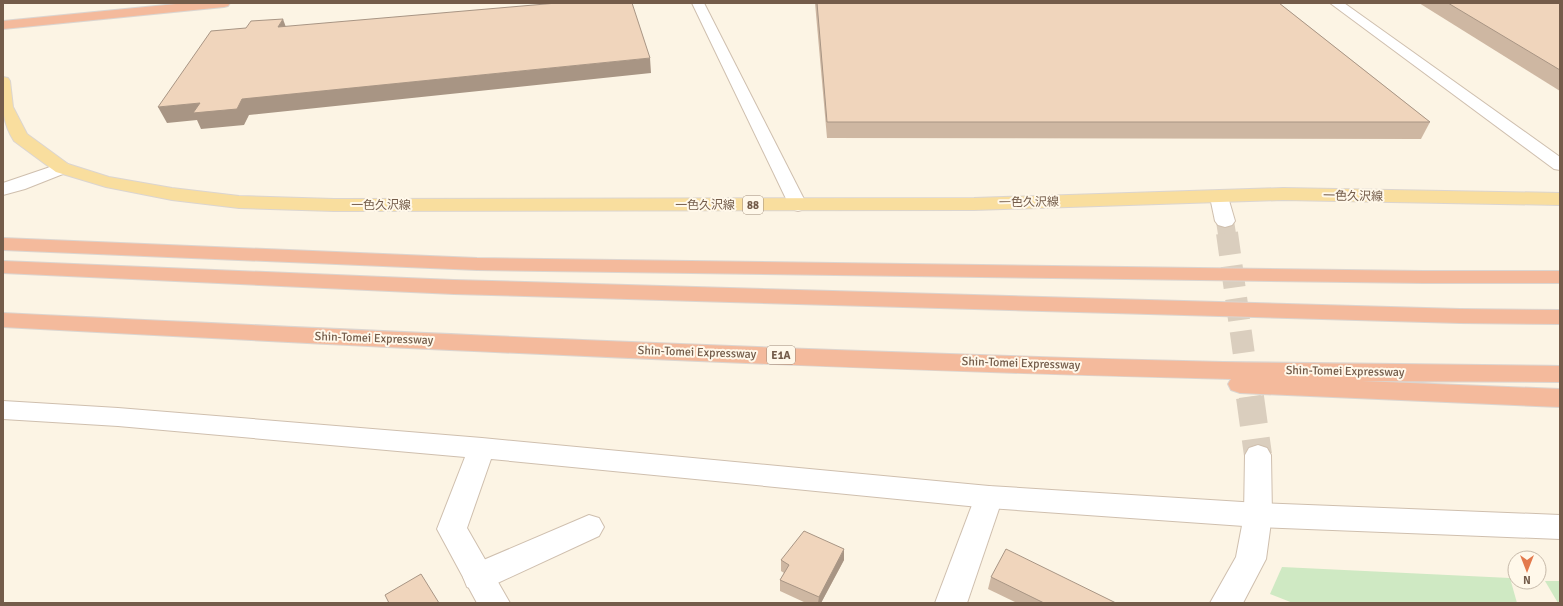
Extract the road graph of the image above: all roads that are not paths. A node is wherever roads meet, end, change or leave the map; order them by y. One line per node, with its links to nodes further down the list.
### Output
1 (139, 3): 5 (highway)
2 (224, 3): 6 (highway)
3 (698, 3): 13 (street)
4 (1336, 3): 8 (street)
5 (3, 16)
6 (3, 25)
7 (3, 81): 9 (main road, 一色久沢線 / 88)
8 (1560, 165)
9 (62, 168): 10 (street); 13 (main road, 一色久沢線 / 88)
10 (3, 189)
11 (1219, 197): 12 (main road, 一色久沢線 / 88); 13 (main road, 一色久沢線 / 88); 14 (street)
12 (1560, 199)
13 (798, 205)
14 (1225, 221)
15 (3, 244): 17 (highway)
16 (3, 267): 18 (highway)
17 (1560, 277)
18 (1560, 317)
19 (3, 320): 20 (highway, Shin-Tomei Expressway / E1A)
20 (829, 357): 21 (highway, Shin-Tomei Expressway / E1A); 22 (highway)
21 (1560, 374)
22 (1560, 398)
23 (3, 410): 24 (street)
24 (482, 448): 26 (street); 30 (street)
25 (1258, 455): 27 (street)
26 (989, 497): 27 (street); 32 (street)
27 (1258, 515): 29 (street); 33 (street)
28 (589, 527): 30 (street)
29 (1560, 527)
30 (478, 576): 31 (street)
31 (494, 603)
32 (951, 603)
33 (1226, 603)

